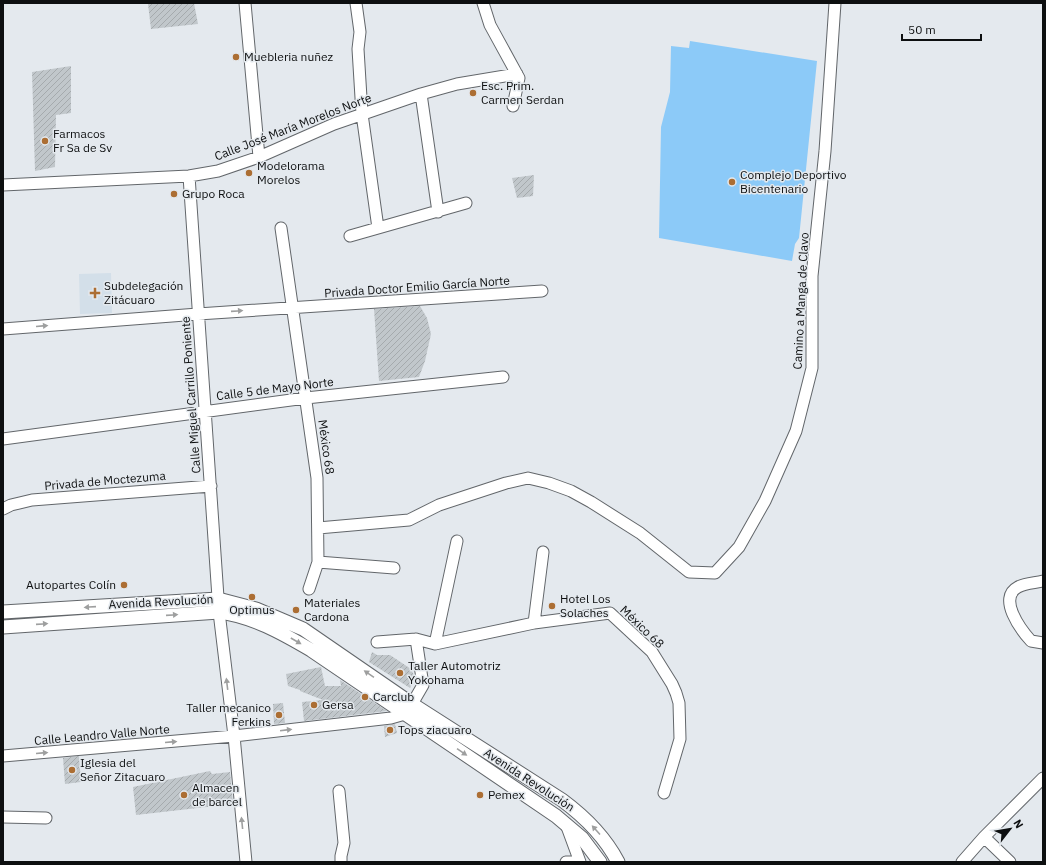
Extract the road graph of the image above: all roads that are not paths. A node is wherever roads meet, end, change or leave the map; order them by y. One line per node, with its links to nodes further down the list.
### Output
1 (245, 3): 9 (street)
2 (356, 3): 8 (street)
3 (483, 3): 5 (street)
4 (835, 3): 27 (street, Camino a Manga de Clavo)
5 (517, 74): 6 (street, Calle José María Morelos Norte); 7 (street)
6 (421, 94): 8 (street, Calle José María Morelos Norte); 13 (street)
7 (513, 106)
8 (362, 114): 9 (street, Calle José María Morelos Norte); 15 (street)
9 (259, 157): 10 (street, Calle José María Morelos Norte)
10 (189, 176): 11 (street, Calle José María Morelos Norte); 19 (street, Calle Miguel Carrillo Poniente)
11 (3, 185)
12 (466, 204): 13 (street)
13 (438, 212): 15 (street)
14 (281, 228): 18 (street, México 68)
15 (378, 228): 16 (street)
16 (350, 236)
17 (542, 292): 18 (street, Privada Doctor Emilio García Norte)
18 (294, 307): 19 (street, Privada Doctor Emilio García Norte, one-way to 18); 22 (street, México 68)
19 (198, 314): 20 (street, Privada Doctor Emilio García Norte, one-way to 19); 23 (street, Calle Miguel Carrillo Poniente)
20 (3, 329)
21 (503, 377): 22 (street, Calle 5 de Mayo Norte)
22 (306, 398): 23 (street, Calle 5 de Mayo Norte); 27 (street, México 68)
23 (204, 411): 24 (street, Calle 5 de Mayo Norte); 25 (street, Calle Miguel Carrillo Poniente)
24 (3, 439)
25 (211, 486): 26 (street, Privada de Moctezuma); 34 (street, Calle Miguel Carrillo Poniente)
26 (3, 509)
27 (318, 528): 30 (street, México 68)
28 (457, 541): 42 (street)
29 (543, 552): 37 (street)
30 (318, 562): 31 (street); 33 (street, México 68)
31 (394, 568)
32 (1043, 582): 41 (street)
33 (309, 589)
34 (218, 599): 35 (main road, Avenida Revolución, one-way to 35); 36 (street, Calle Miguel Carrillo Poniente); 43 (main road, Avenida Revolución, one-way to 34)
35 (3, 612)
36 (219, 612): 38 (main road, Avenida Revolución, one-way to 36); 43 (main road, Avenida Revolución, one-way to 43); 44 (street, Calle Miguel Carrillo Poniente, one-way to 36)
37 (534, 622): 42 (street, México 68); 48 (street, México 68)
38 (3, 627)
39 (416, 639): 40 (street, México 68); 42 (street, México 68); 43 (street)
40 (377, 642)
41 (1043, 643)
42 (435, 644)
43 (408, 709): 44 (street, Calle Leandro Valle Norte, one-way to 43); 51 (main road, Avenida Revolución, one-way to 51); 58 (main road, Avenida Revolución, one-way to 43)
44 (234, 736): 45 (street, Calle Leandro Valle Norte, one-way to 44); 54 (street, Calle Miguel Carrillo Poniente, one-way to 44)
45 (3, 756)
46 (1043, 778): 52 (street)
47 (339, 791): 55 (street)
48 (664, 793)
49 (3, 817): 50 (street)
50 (46, 818)
51 (566, 824): 53 (street); 57 (main road, Avenida Revolución)
52 (984, 837): 59 (street); 60 (street)
53 (579, 861): 56 (street)
54 (246, 862)
55 (341, 862)
56 (566, 862)
57 (600, 862)
58 (618, 862)
59 (962, 862)
60 (1010, 862)

